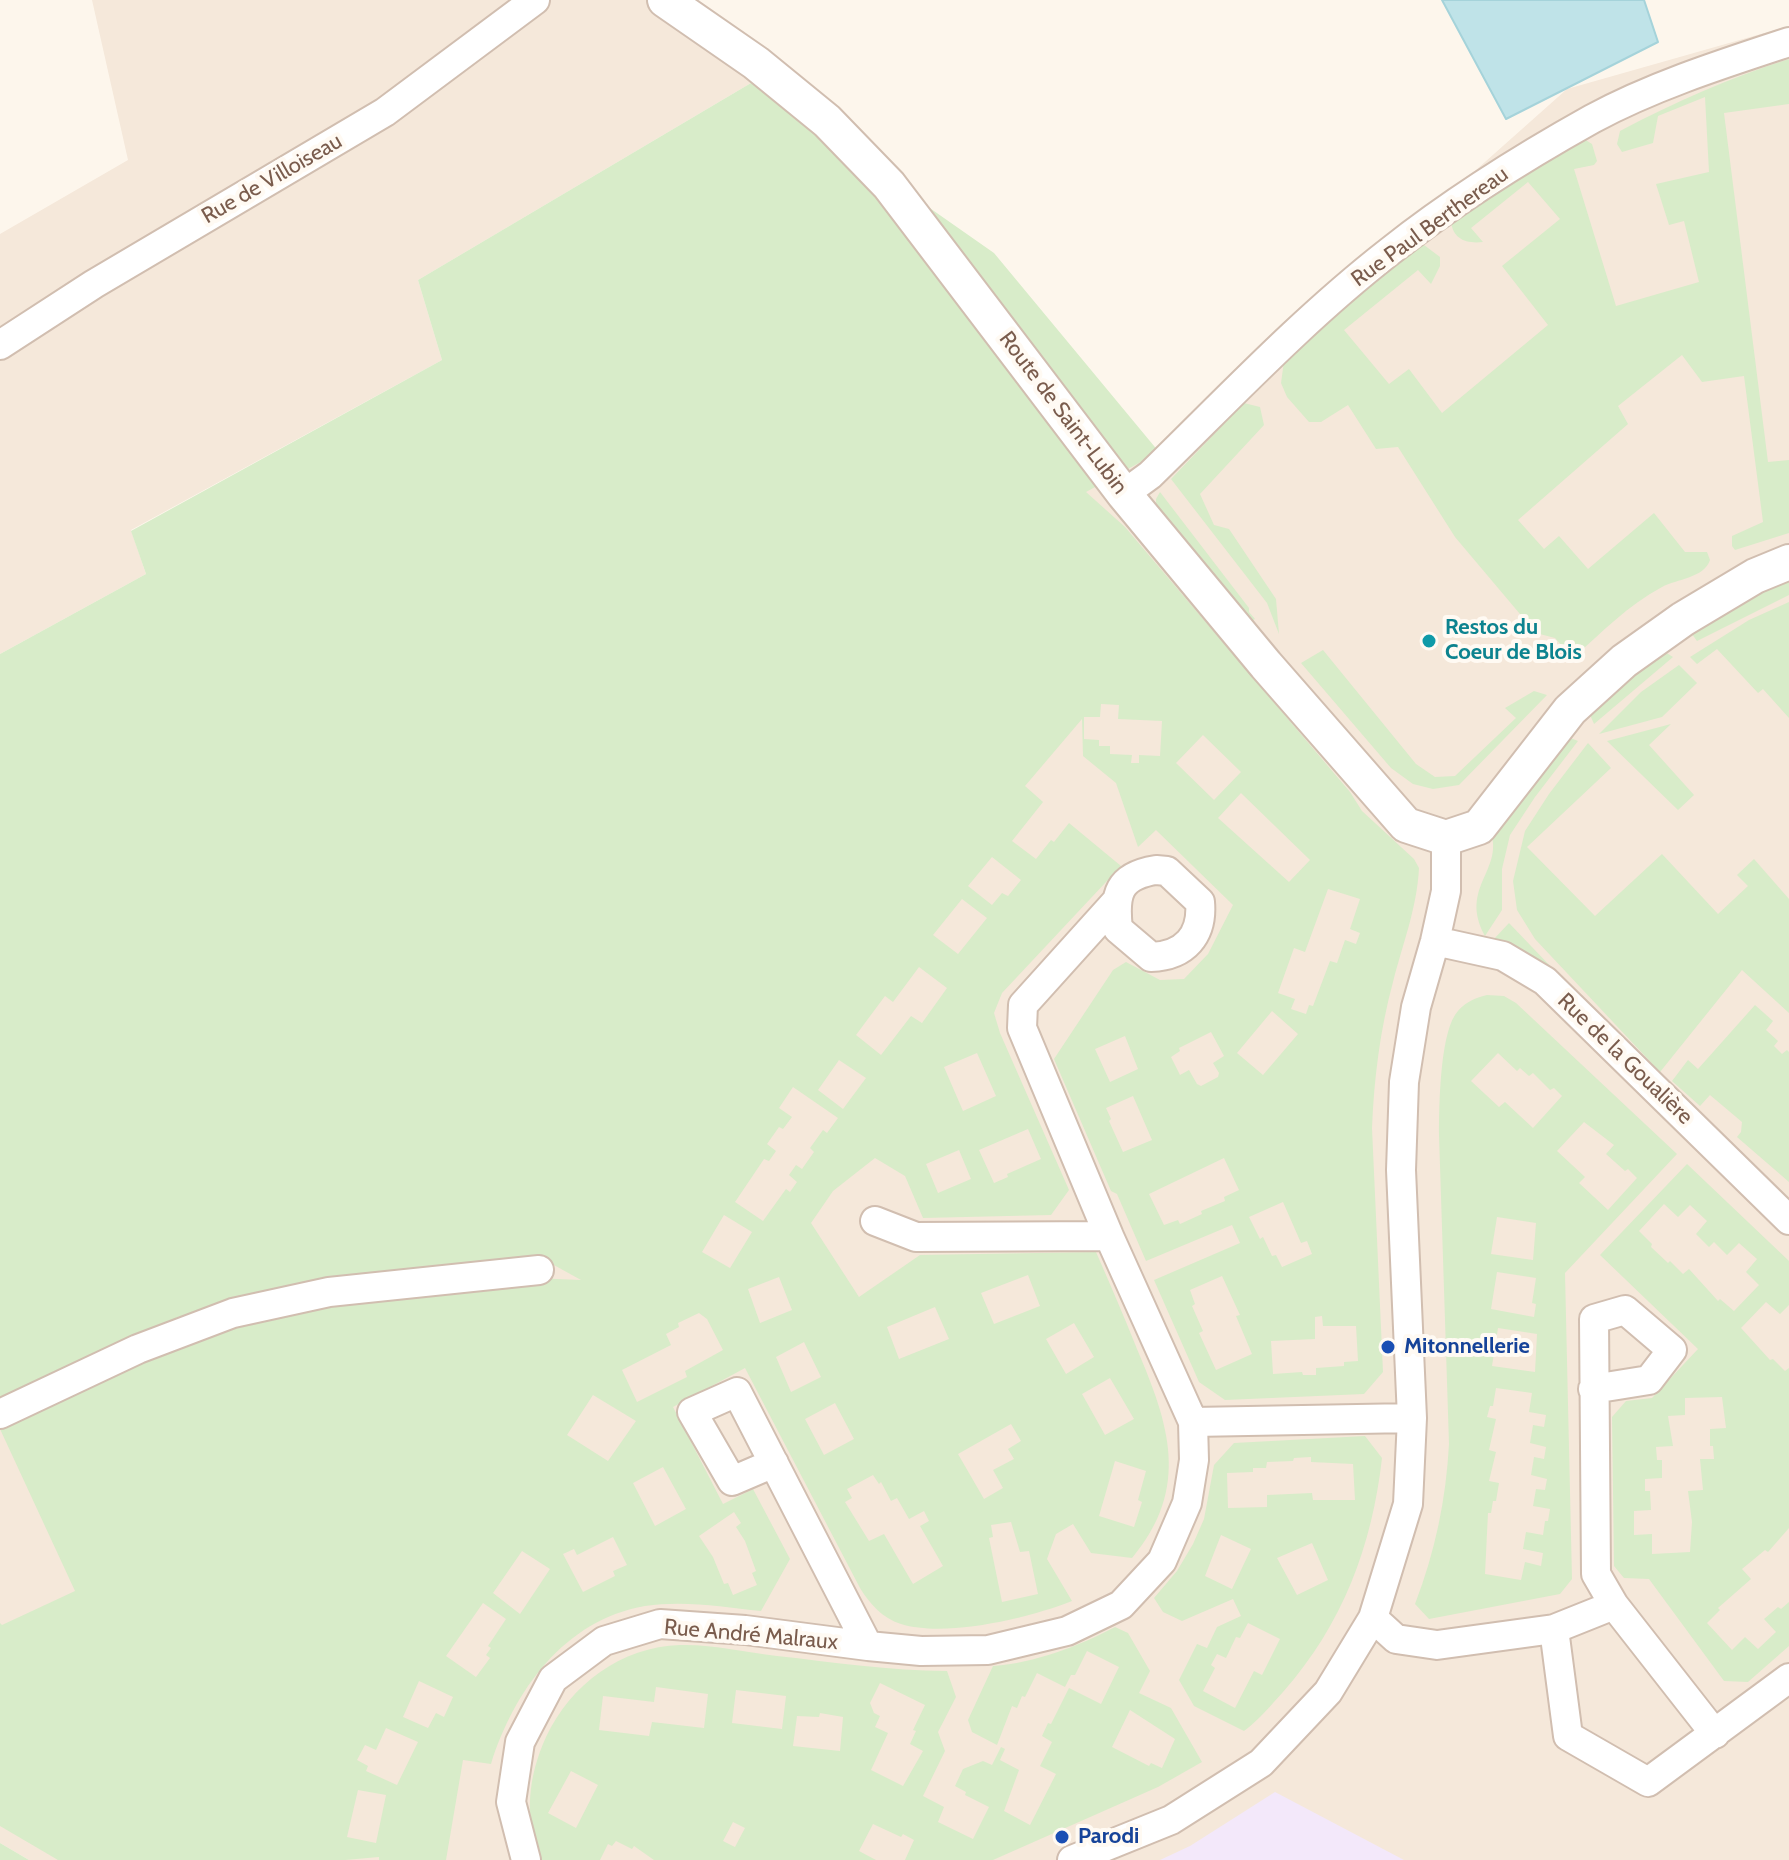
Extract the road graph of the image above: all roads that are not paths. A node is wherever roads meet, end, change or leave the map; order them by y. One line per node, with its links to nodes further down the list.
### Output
1 (535, 0): 4 (street, Rue de Villoiseau)
2 (665, 0): 5 (street, Route de Saint-Lubin)
3 (1789, 42): 5 (street, Rue Paul Berthereau)
4 (0, 345)
5 (1124, 494): 7 (street, Route de Saint-Lubin)
6 (1789, 562): 7 (street)
7 (1446, 838): 9 (street)
8 (1115, 903): 12 (street, Rue André Malraux)
9 (1435, 941): 10 (street, Rue de la Goualière); 16 (street)
10 (1789, 1220)
11 (875, 1221): 12 (street)
12 (1109, 1236): 17 (street, Rue André Malraux)
13 (539, 1270): 15 (street)
14 (1593, 1389): 19 (street)
15 (0, 1414)
16 (1412, 1418): 17 (street); 20 (street)
17 (1193, 1422): 22 (street, Rue André Malraux)
18 (774, 1463): 22 (street, Rue André Malraux)
19 (1614, 1605): 21 (street); 24 (street)
20 (1373, 1618): 21 (street); 26 (street)
21 (1554, 1629): 24 (street)
22 (868, 1646): 25 (street, Rue André Malraux)
23 (1789, 1678): 24 (street)
24 (1715, 1734)
25 (526, 1860)
26 (1072, 1860)

